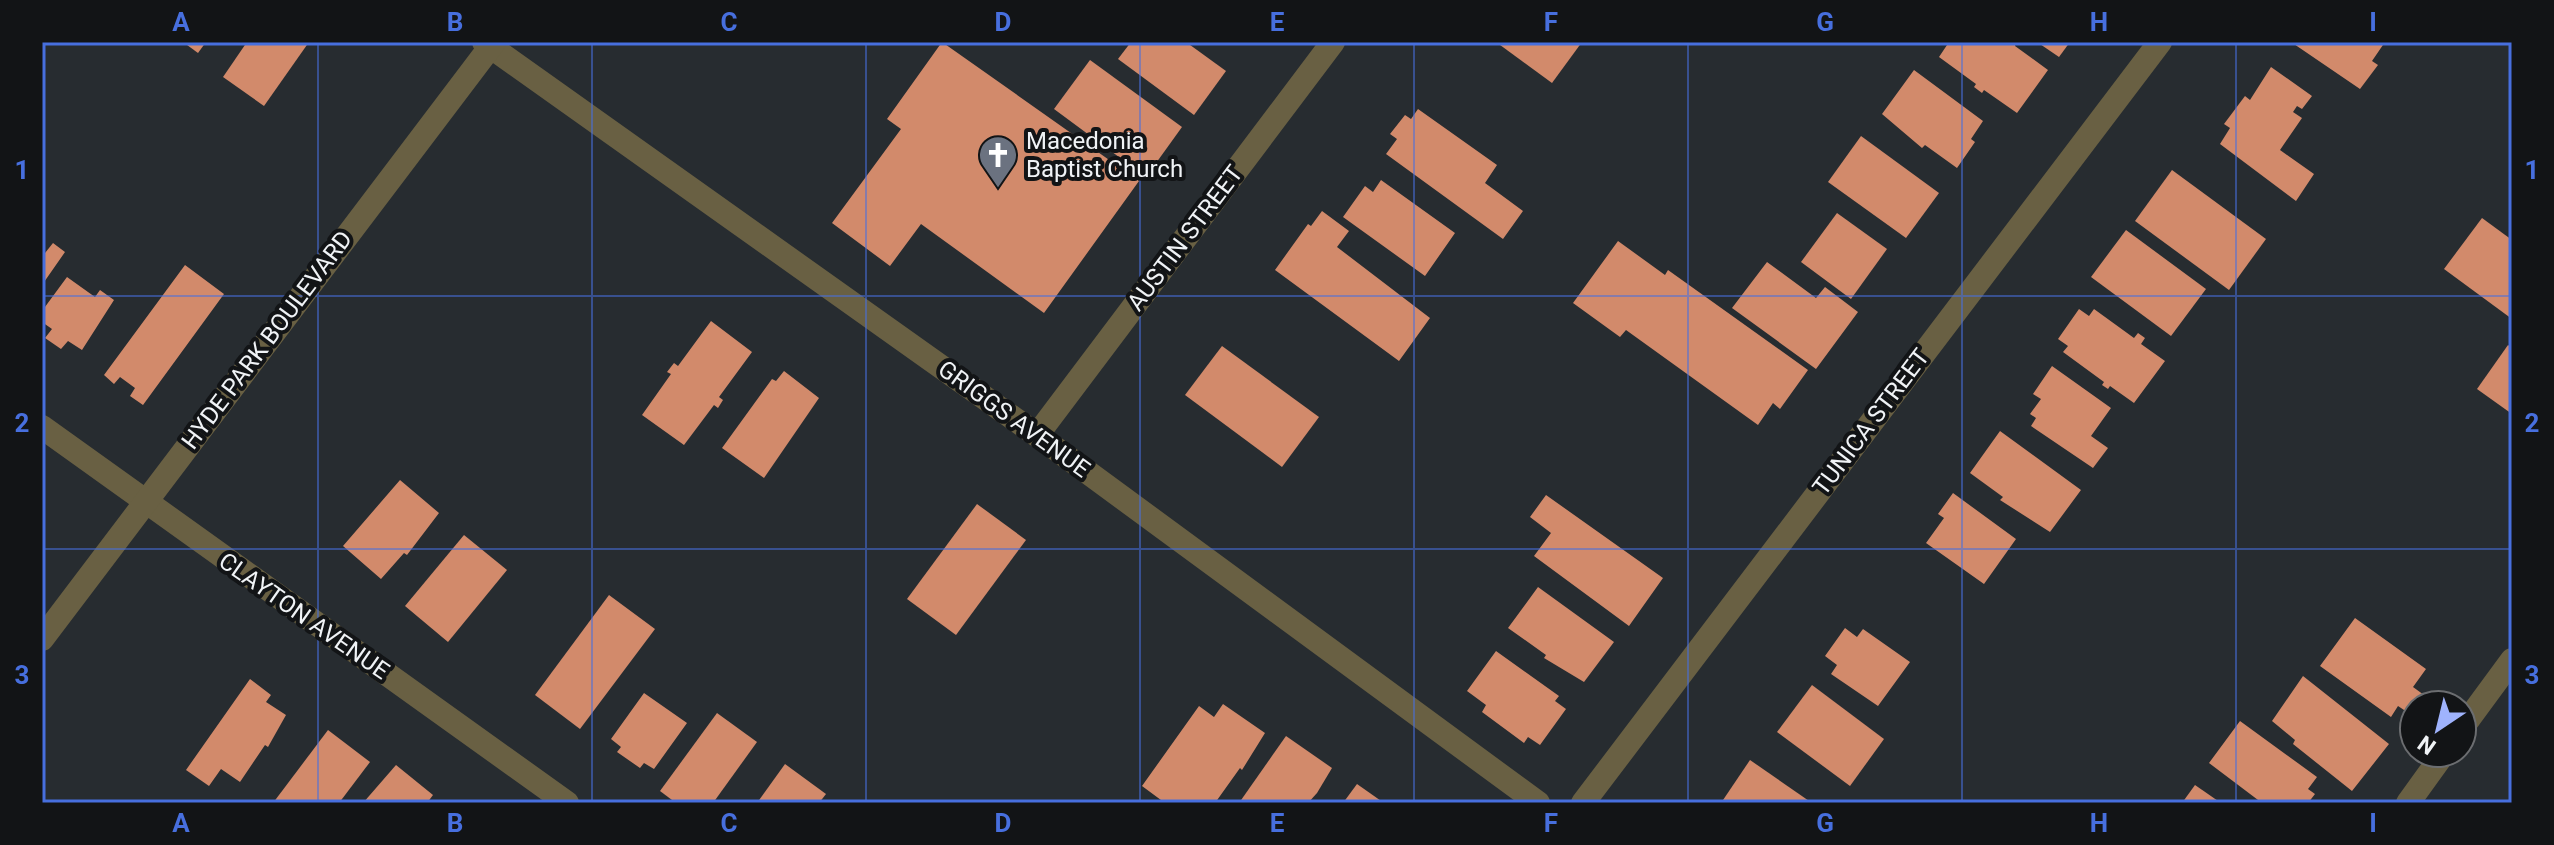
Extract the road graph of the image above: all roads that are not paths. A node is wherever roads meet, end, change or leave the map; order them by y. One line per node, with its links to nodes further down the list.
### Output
1 (1333, 42): 5 (street, AUSTIN STREET)
2 (2160, 42): 13 (street, TUNICA STREET)
3 (489, 44): 5 (street, GRIGGS AVENUE); 6 (street, HYDE PARK BOULEVARD)
4 (42, 427): 6 (street, CLAYTON AVENUE)
5 (1037, 435): 12 (street, GRIGGS AVENUE)
6 (144, 502): 7 (street, HYDE PARK BOULEVARD); 11 (street, CLAYTON AVENUE)
7 (42, 639)
8 (2512, 660): 9 (street)
9 (2478, 706)
10 (2432, 769): 14 (street)
11 (567, 803)
12 (1538, 803)
13 (1583, 803)
14 (2408, 803)

